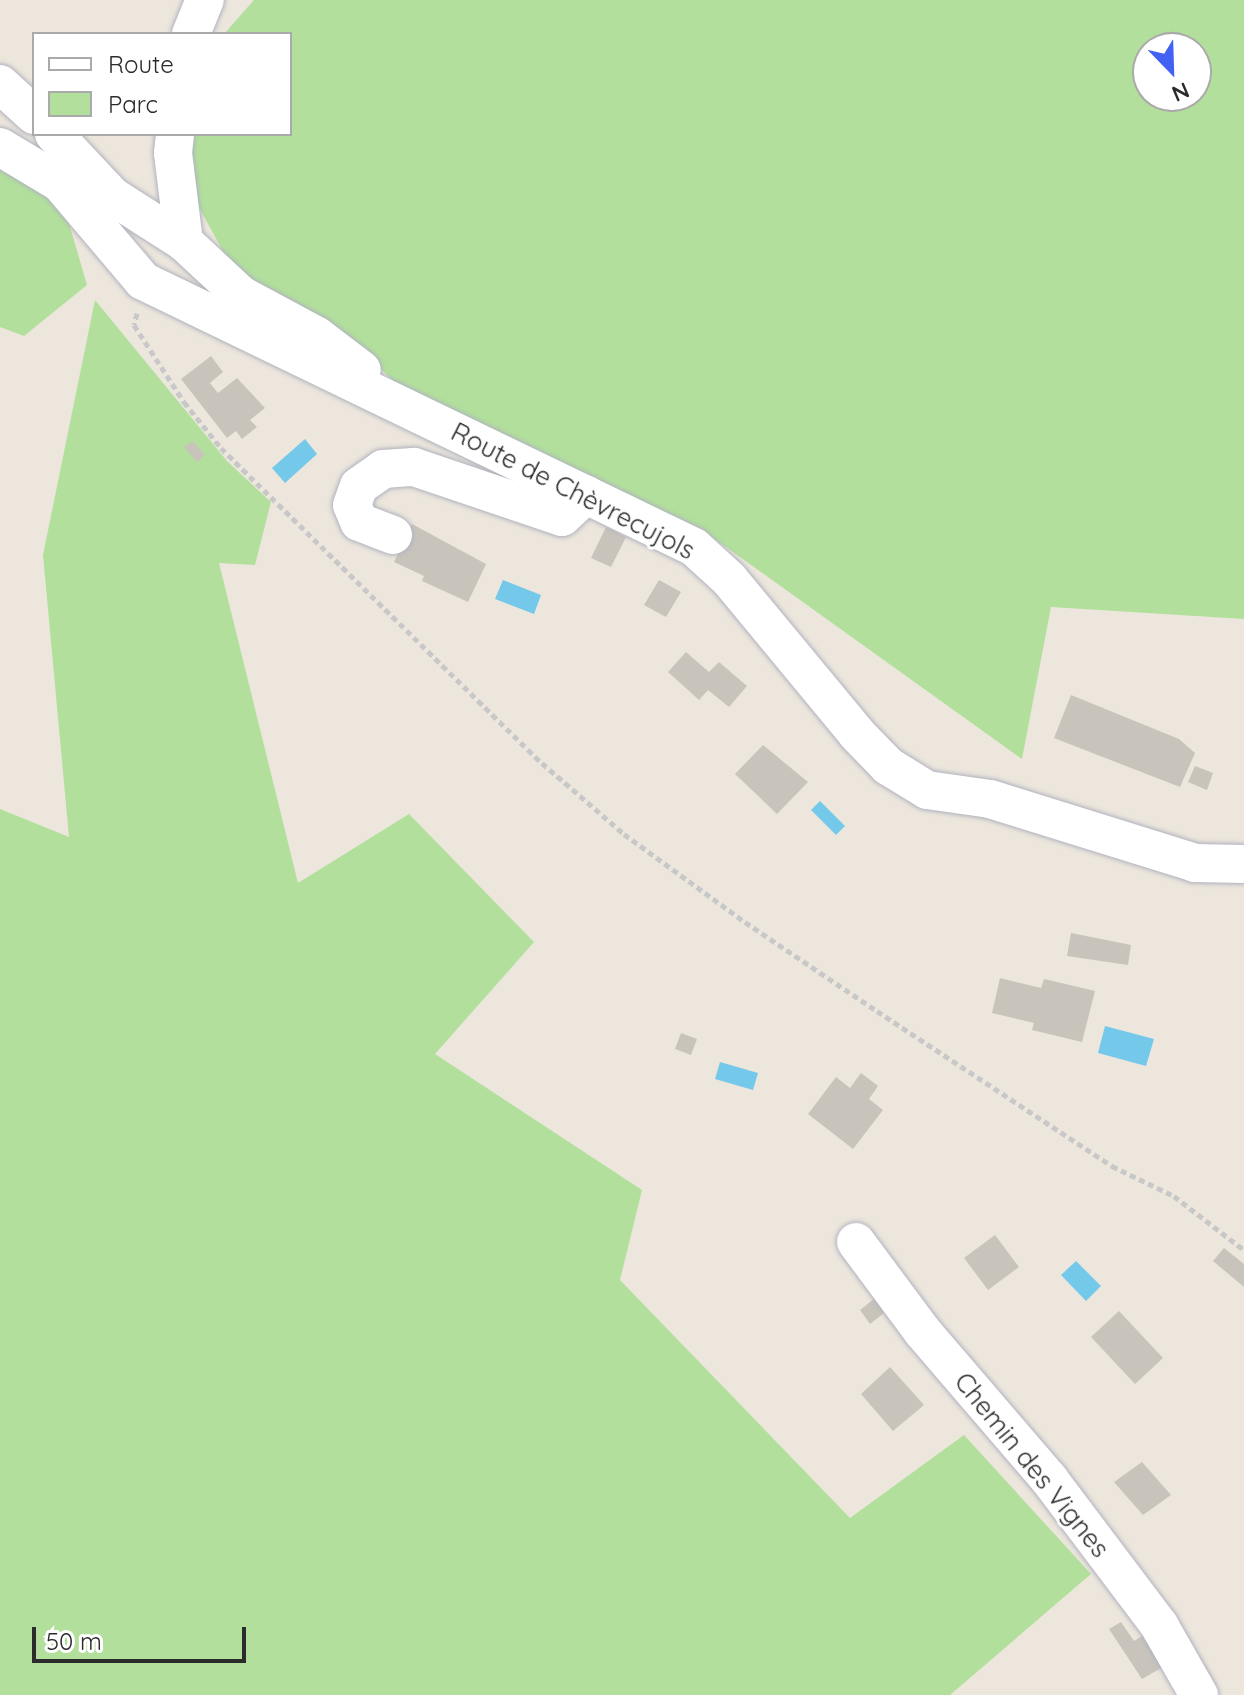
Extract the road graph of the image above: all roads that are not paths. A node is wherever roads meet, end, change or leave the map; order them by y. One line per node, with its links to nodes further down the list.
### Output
1 (205, 0): 2 (street)
2 (192, 32)
3 (0, 84): 4 (street)
4 (32, 113)
5 (56, 136): 9 (street)
6 (175, 136): 10 (street)
7 (0, 147): 8 (street)
8 (60, 183): 9 (street); 11 (street, Route de Chèvrecujols)
9 (112, 196): 10 (street)
10 (184, 242): 11 (street)
11 (392, 400): 12 (street, Route de Chèvrecujols)
12 (586, 495): 13 (street); 14 (street, Route de Chèvrecujols)
13 (393, 535)
14 (1244, 864)
15 (856, 1242): 16 (street, Chemin des Vignes)
16 (1199, 1695)

